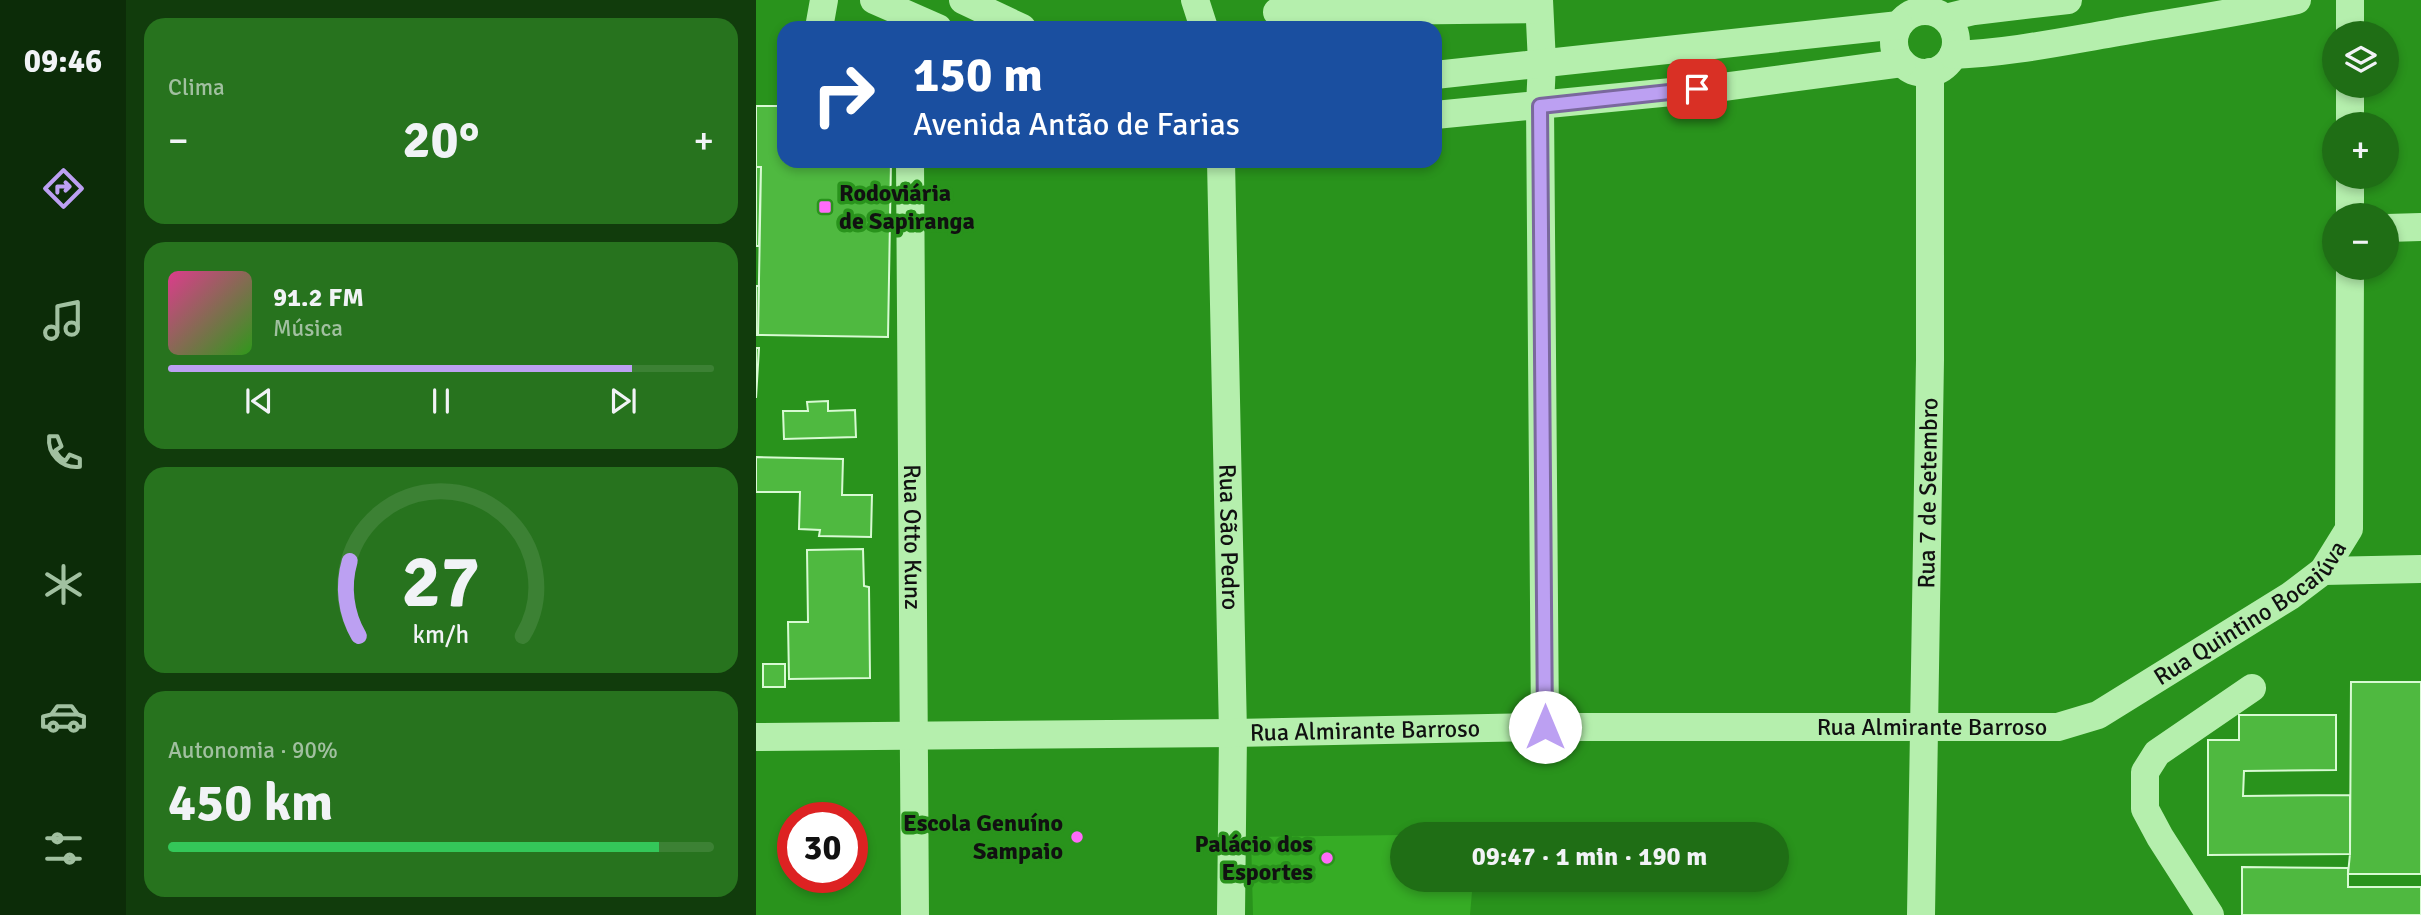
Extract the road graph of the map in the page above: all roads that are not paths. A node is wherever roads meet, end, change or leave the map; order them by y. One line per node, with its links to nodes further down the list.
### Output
1 (824, 0): 13 (street)
2 (874, 0): 12 (street)
3 (963, 0): 14 (street)
4 (1195, 0): 15 (street)
5 (2068, 0): 9 (street)
6 (2297, 0): 18 (street)
7 (2350, 0): 16 (street)
8 (1539, 4): 11 (street); 19 (street)
9 (1932, 10): 17 (street); 18 (street)
10 (1277, 13): 11 (street)
11 (1320, 13)
12 (908, 14)
13 (820, 21)
14 (1007, 21)
15 (1201, 21)
16 (2350, 21)
17 (1899, 25): 19 (street); 20 (street)
18 (1954, 55): 21 (street)
19 (1542, 63): 22 (street); 23 (street)
20 (1902, 63): 21 (street); 23 (street)
21 (1930, 72): 35 (street, Rua 7 de Setembro)
22 (1442, 74)
23 (1540, 106): 24 (street); 34 (street)
24 (1442, 114)
25 (910, 168): 37 (street, Rua Otto Kunz)
26 (1221, 168): 36 (street, Rua São Pedro)
27 (2421, 227): 28 (street)
28 (2399, 228)
29 (2350, 280): 31 (street, Rua Quintino Bocaiúva)
30 (2421, 569): 31 (street)
31 (2323, 571): 33 (street, Rua Quintino Bocaiúva)
32 (2252, 688): 42 (street)
33 (2098, 715): 35 (street, Rua Almirante Barroso)
34 (1545, 727): 35 (street, Rua Almirante Barroso); 36 (street, Rua Almirante Barroso)
35 (1923, 727): 41 (street, Rua 7 de Setembro)
36 (1233, 733): 37 (street, Rua Almirante Barroso); 40 (street, Rua São Pedro)
37 (915, 734): 38 (street, Rua Almirante Barroso); 39 (street, Rua Otto Kunz)
38 (756, 737)
39 (915, 915)
40 (1231, 915)
41 (1921, 915)
42 (2210, 915)

